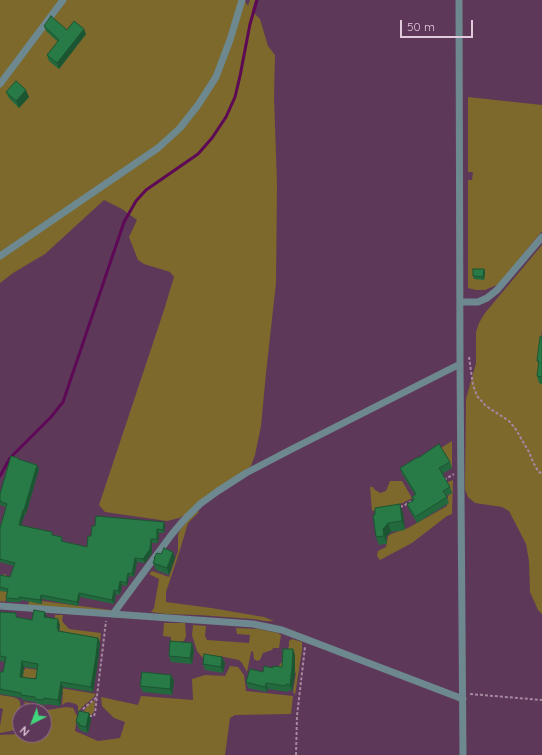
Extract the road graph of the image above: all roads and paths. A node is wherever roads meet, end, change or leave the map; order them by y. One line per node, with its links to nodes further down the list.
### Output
1 (63, 0): 4 (street)
2 (242, 0): 6 (street)
3 (459, 0): 7 (street)
4 (0, 84)
5 (542, 237): 7 (street)
6 (0, 256)
7 (460, 302): 8 (street)
8 (460, 360): 9 (street); 10 (path); 15 (street)
9 (461, 469): 11 (path); 17 (street)
10 (542, 474)
11 (442, 481)
12 (418, 497): 13 (path)
13 (398, 508)
14 (0, 606): 15 (street)
15 (110, 614): 16 (street); 18 (path)
16 (306, 639): 17 (street); 20 (path)
17 (462, 696): 19 (path); 21 (street)
18 (98, 697): 18 (path)
19 (542, 700)
20 (296, 755)
21 (463, 755)

